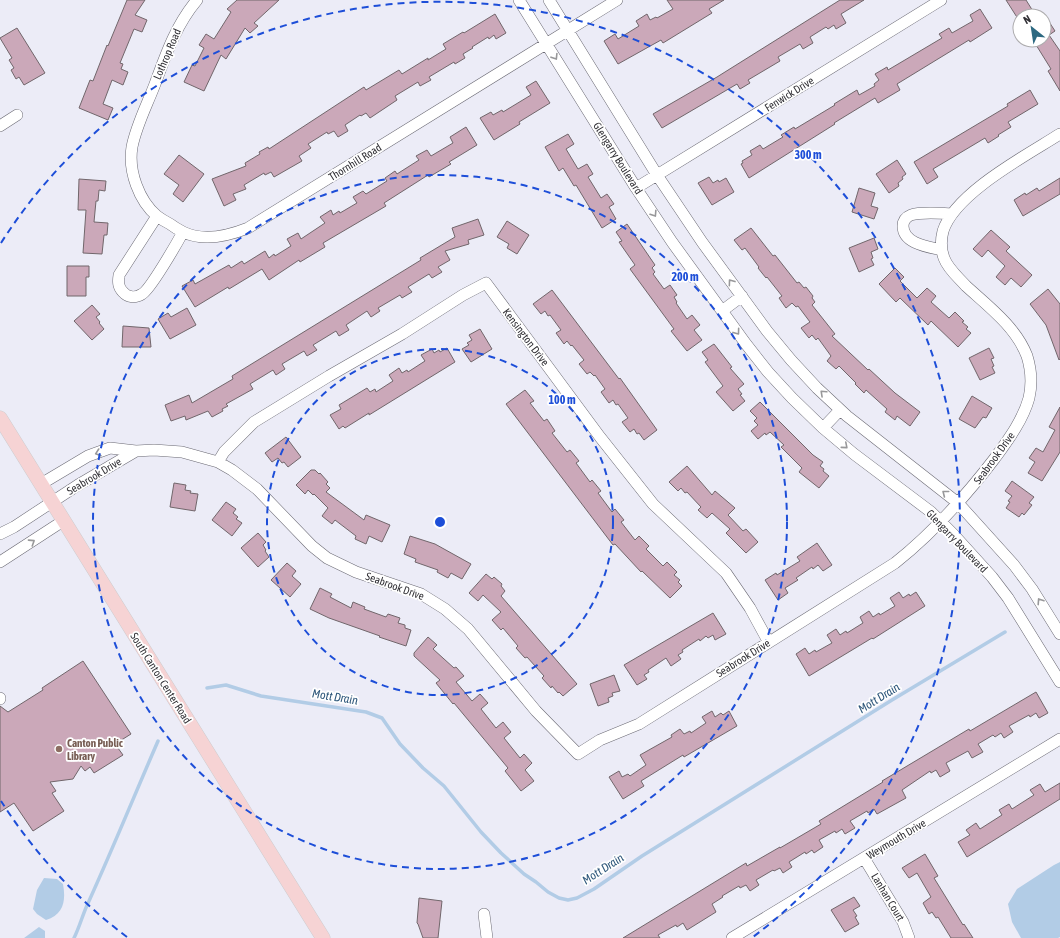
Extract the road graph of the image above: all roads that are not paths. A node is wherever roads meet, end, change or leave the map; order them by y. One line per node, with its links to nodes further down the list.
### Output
1 (197, 0): 14 (street, Lothrop Road)
2 (519, 0): 7 (street, Glengarry Boulevard)
3 (549, 0): 6 (street)
4 (617, 0): 6 (street, Thornhill Road)
5 (941, 0): 11 (street, Fenwick Drive)
6 (567, 30): 7 (street, Thornhill Road); 11 (street)
7 (546, 43): 12 (street, Glengarry Boulevard, one-way to 12); 15 (street, Thornhill Road)
8 (17, 115): 9 (street)
9 (0, 126)
10 (1060, 134): 13 (street, Seabrook Drive)
11 (658, 175): 12 (street, Fenwick Drive); 17 (street, one-way to 11)
12 (636, 188): 18 (street, Glengarry Boulevard, one-way to 18)
13 (952, 214): 16 (street, Seabrook Drive); 16 (street)
14 (157, 216): 15 (street, Thornhill Road); 15 (street)
15 (183, 232)
16 (942, 250): 26 (street, Seabrook Drive)
17 (742, 296): 18 (street); 19 (street, one-way to 17)
18 (722, 311): 21 (street, Glengarry Boulevard, one-way to 21)
19 (840, 410): 21 (street); 26 (street, one-way to 19)
20 (0, 418): 24 (main road, South Canton Center Road)
21 (823, 428): 28 (street, Glengarry Boulevard, one-way to 28)
22 (136, 451): 23 (street, Seabrook Drive); 24 (street, Seabrook Drive, one-way to 24); 25 (street, Seabrook Drive)
23 (218, 462): 32 (street, Seabrook Drive); 32 (street, Kensington Drive)
24 (41, 484): 25 (main road, South Canton Center Road)
25 (52, 502): 27 (main road, South Canton Center Road); 29 (street, Seabrook Drive)
26 (958, 503): 28 (street, Seabrook Drive); 31 (street, one-way to 26)
27 (63, 521): 30 (street, one-way to 27); 37 (main road, South Canton Center Road)
28 (941, 522): 32 (street, Seabrook Drive); 33 (street, Glengarry Boulevard)
29 (0, 534)
30 (0, 562)
31 (1060, 634)
32 (768, 641)
33 (1060, 682)
34 (1060, 739): 35 (street, Weymouth Drive)
35 (864, 858): 39 (street, Weymouth Drive); 40 (street, Lanhan Court)
36 (484, 914): 38 (street)
37 (323, 938)
38 (487, 938)
39 (732, 938)
40 (909, 938)

